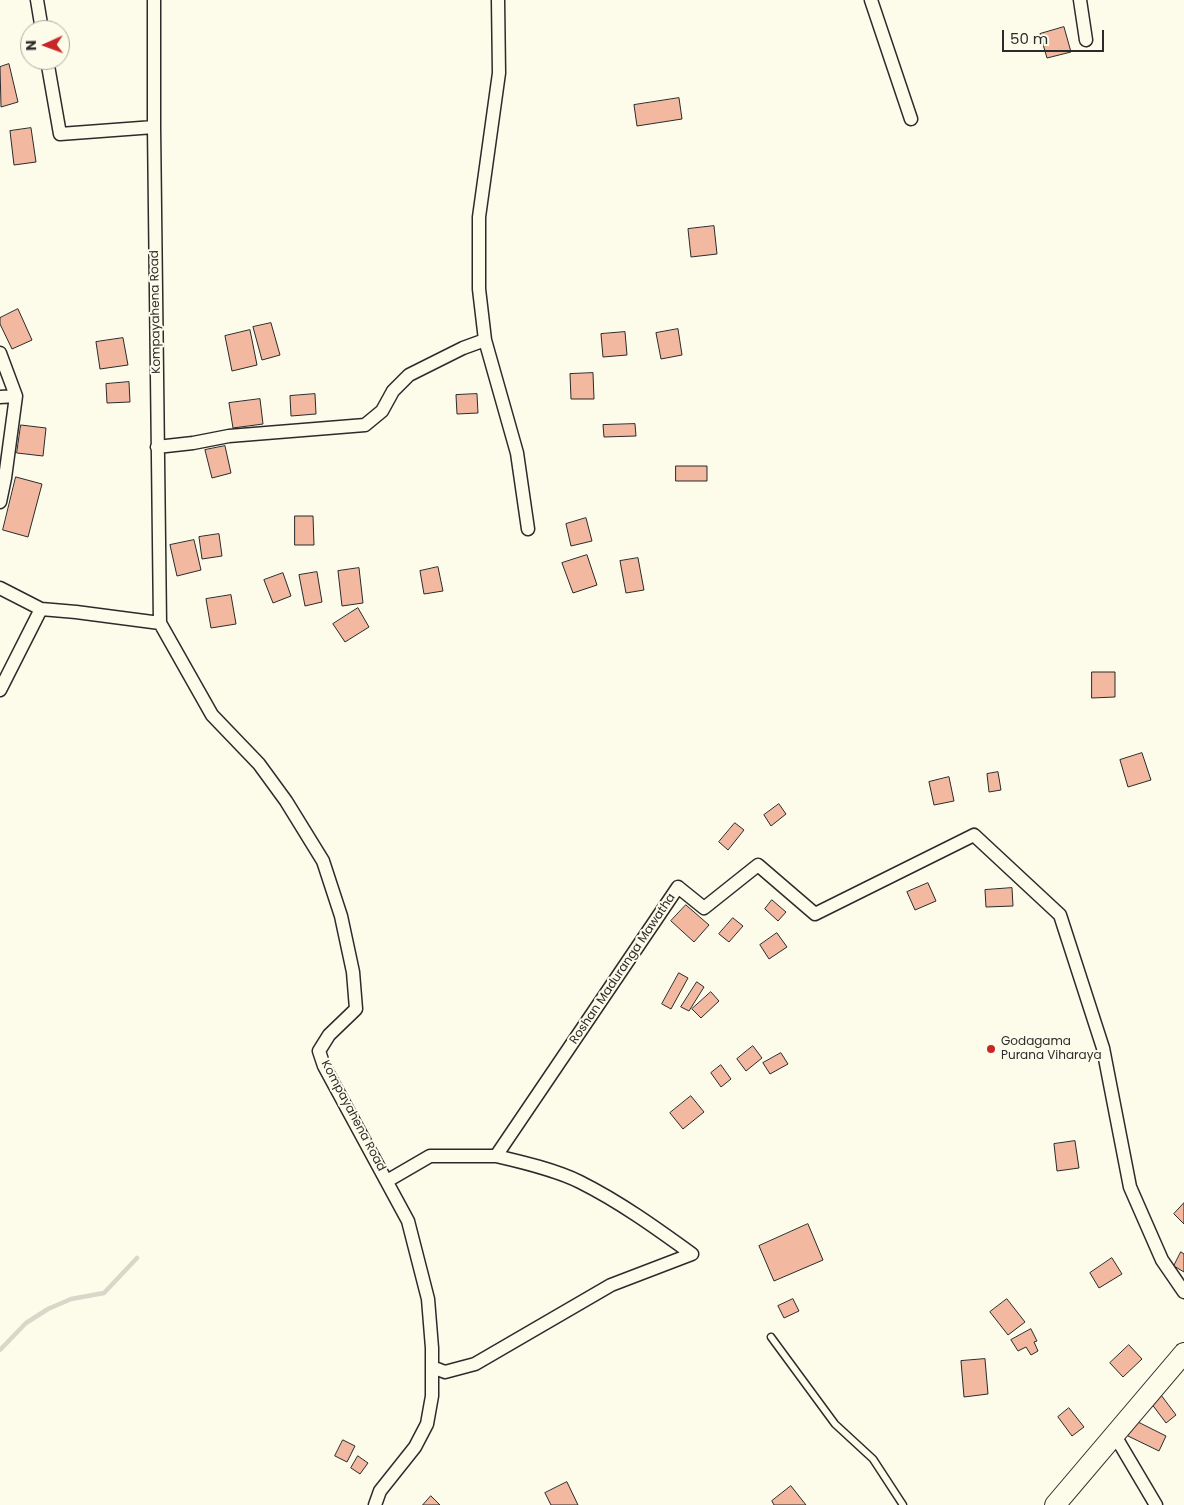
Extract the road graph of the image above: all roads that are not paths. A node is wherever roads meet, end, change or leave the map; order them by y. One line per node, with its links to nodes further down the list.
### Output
1 (37, 0): 6 (street)
2 (154, 0): 10 (street, Kompayahena Road)
3 (498, 0): 11 (street)
4 (871, 0): 9 (street)
5 (1080, 0): 7 (street)
6 (40, 20)
7 (1086, 40)
8 (49, 70): 10 (street)
9 (911, 120)
10 (154, 127): 15 (street, Kompayahena Road)
11 (485, 340): 15 (street); 17 (street)
12 (0, 353): 13 (street)
13 (16, 396): 14 (street); 16 (street)
14 (0, 397)
15 (157, 447): 20 (street, Kompayahena Road)
16 (0, 502)
17 (528, 529)
18 (0, 588): 19 (street)
19 (40, 609): 20 (street); 21 (street)
20 (160, 623): 23 (street, Kompayahena Road)
21 (0, 690)
22 (496, 1156): 23 (street); 24 (street, Roshan Maduranga Mawatha); 27 (street)
23 (387, 1180): 27 (street, Kompayahena Road)
24 (1184, 1292)
25 (771, 1337): 30 (lane)
26 (1184, 1353): 28 (main road)
27 (432, 1367): 29 (street, Kompayahena Road)
28 (1114, 1434): 31 (main road); 32 (street)
29 (375, 1505)
30 (903, 1505)
31 (1055, 1505)
32 (1156, 1505)

